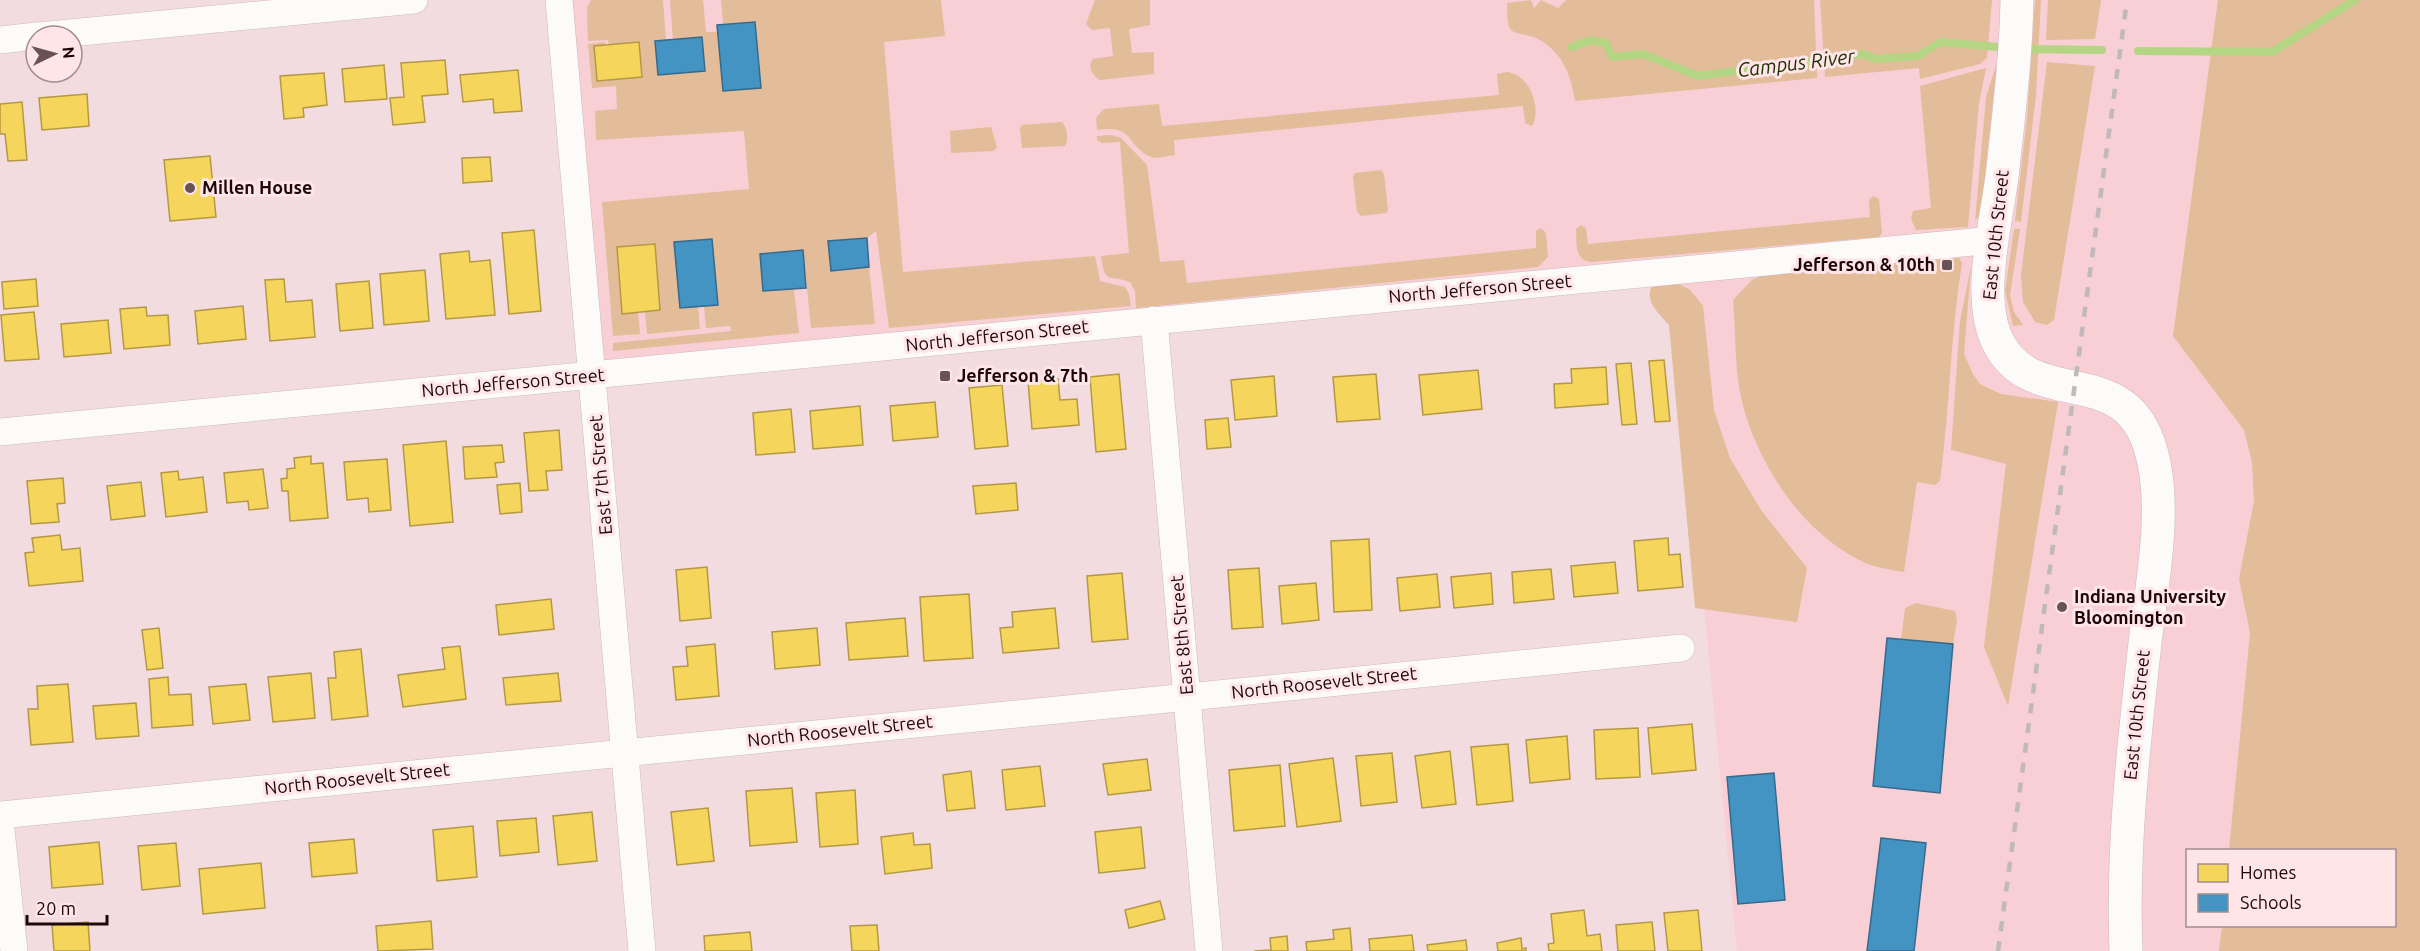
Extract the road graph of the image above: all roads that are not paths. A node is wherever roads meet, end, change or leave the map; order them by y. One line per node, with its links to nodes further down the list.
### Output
1 (414, 0): 4 (street)
2 (560, 0): 9 (street, East 7th Street)
3 (2016, 29): 7 (street, East 10th Street)
4 (84, 32)
5 (24, 37): 6 (street)
6 (0, 40)
7 (1994, 240): 8 (street, North Jefferson Street); 19 (street, East 10th Street)
8 (1154, 320): 9 (street, North Jefferson Street); 12 (street, East 8th Street)
9 (592, 374): 10 (street, North Jefferson Street); 13 (street, East 7th Street)
10 (0, 432)
11 (1681, 648): 12 (street, North Roosevelt Street)
12 (1187, 696): 13 (street, North Roosevelt Street); 18 (street, East 8th Street)
13 (624, 752): 14 (street, North Roosevelt Street); 17 (street, East 7th Street)
14 (0, 815)
15 (0, 821): 16 (street)
16 (14, 951)
17 (642, 951)
18 (1209, 951)
19 (2126, 951)

